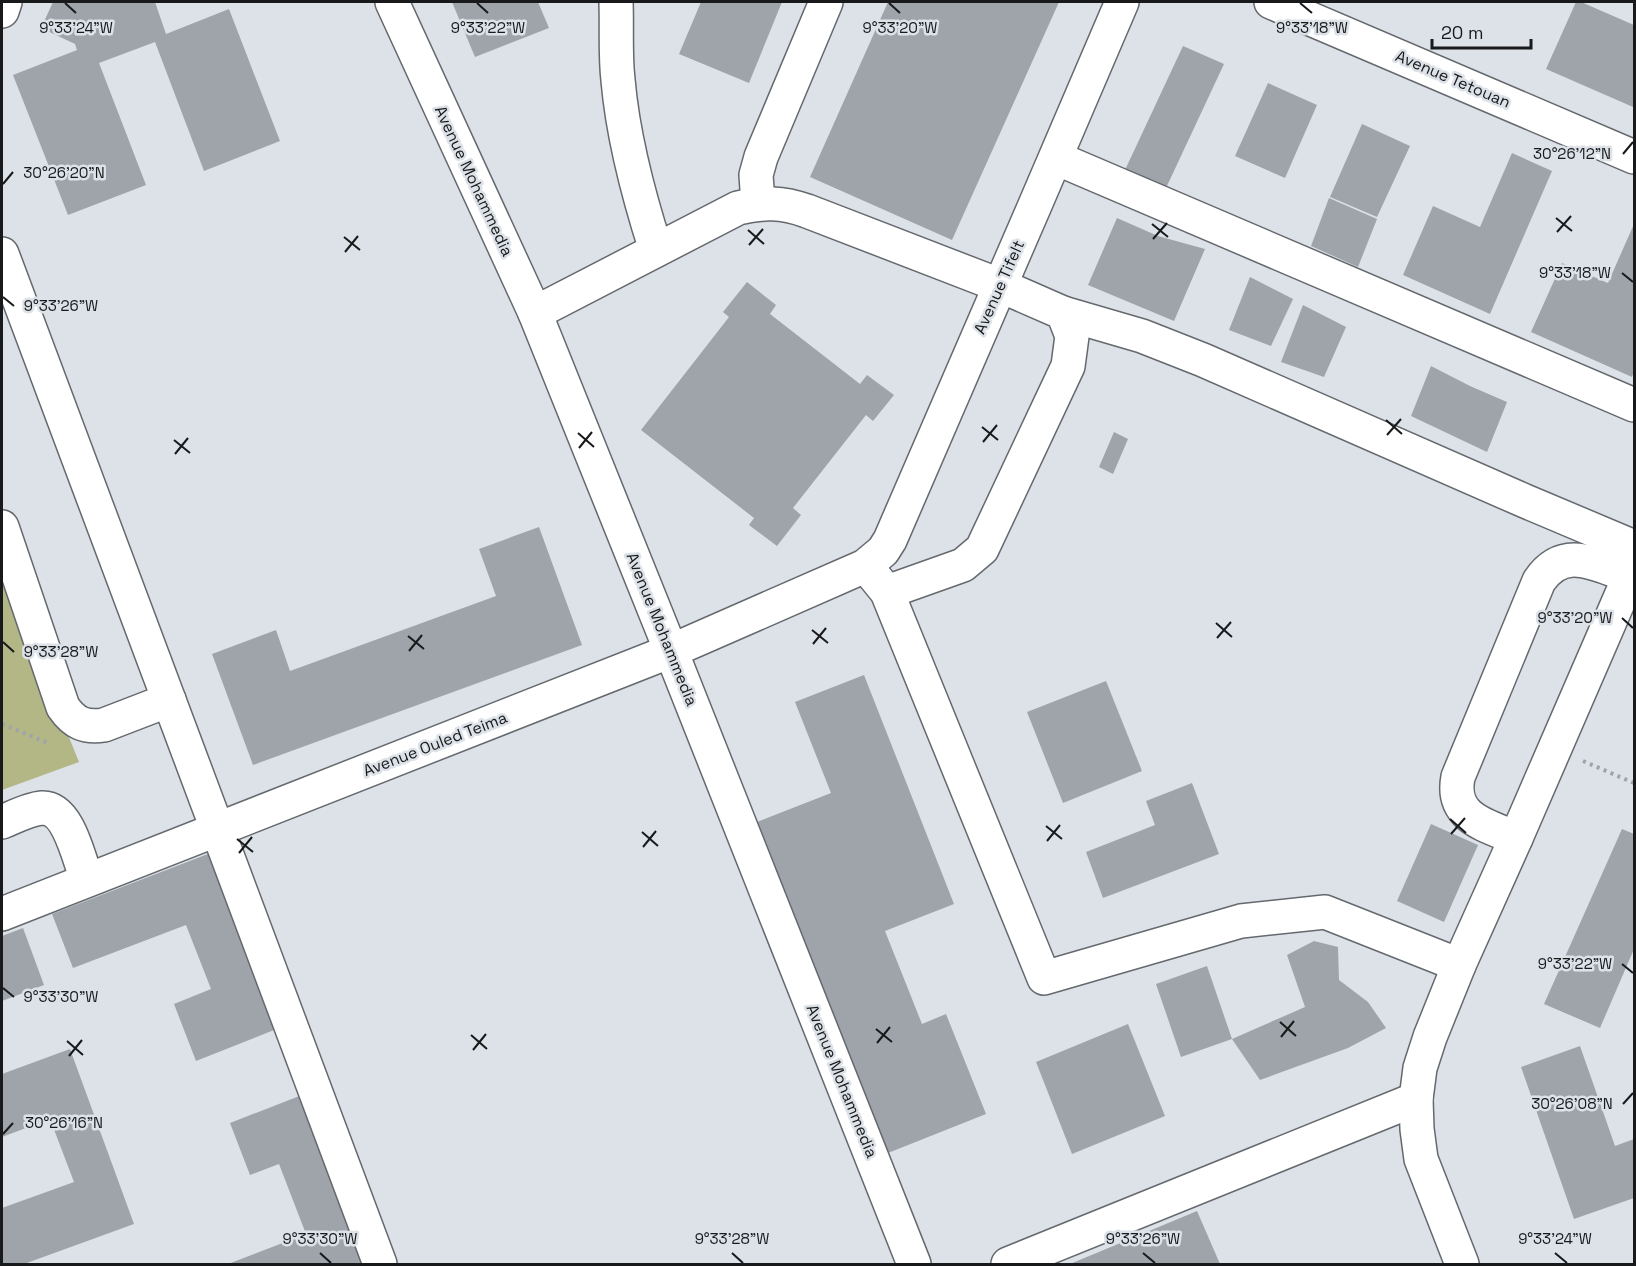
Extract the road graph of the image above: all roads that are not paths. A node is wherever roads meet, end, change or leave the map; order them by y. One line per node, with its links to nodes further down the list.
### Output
1 (5, 2): 7 (street)
2 (392, 2): 15 (street, Avenue Mohammedia)
3 (616, 2): 11 (street)
4 (826, 2): 10 (street)
5 (1122, 2): 8 (street, Avenue Tifelt)
6 (1270, 2): 9 (street, Avenue Tetouan)
7 (2, 11)
8 (1056, 158): 13 (street, Avenue Tifelt); 17 (street)
9 (1635, 158)
10 (758, 203): 11 (street); 13 (street)
11 (656, 250): 15 (street)
12 (2, 254): 14 (street)
13 (999, 285): 16 (street); 20 (street, Avenue Tifelt)
14 (8, 290): 23 (street)
15 (535, 313): 22 (street, Avenue Mohammedia)
16 (1063, 313): 19 (street); 21 (street)
17 (1635, 405)
18 (2, 527): 23 (street)
19 (1633, 563): 26 (street); 26 (street)
20 (865, 566): 21 (street); 22 (street, Avenue Ouled Teima)
21 (887, 592): 29 (street)
22 (671, 651): 25 (street, Avenue Ouled Teima); 32 (street, Avenue Mohammedia)
23 (169, 700): 25 (street)
24 (2, 822): 27 (street)
25 (217, 829): 27 (street, Avenue Ouled Teima); 31 (street)
26 (1516, 838): 29 (street)
27 (87, 880): 28 (street, Avenue Ouled Teima)
28 (2, 914)
29 (1459, 965): 30 (street)
30 (1416, 1099): 33 (street); 34 (street)
31 (380, 1264)
32 (914, 1264)
33 (1008, 1264)
34 (1462, 1264)

